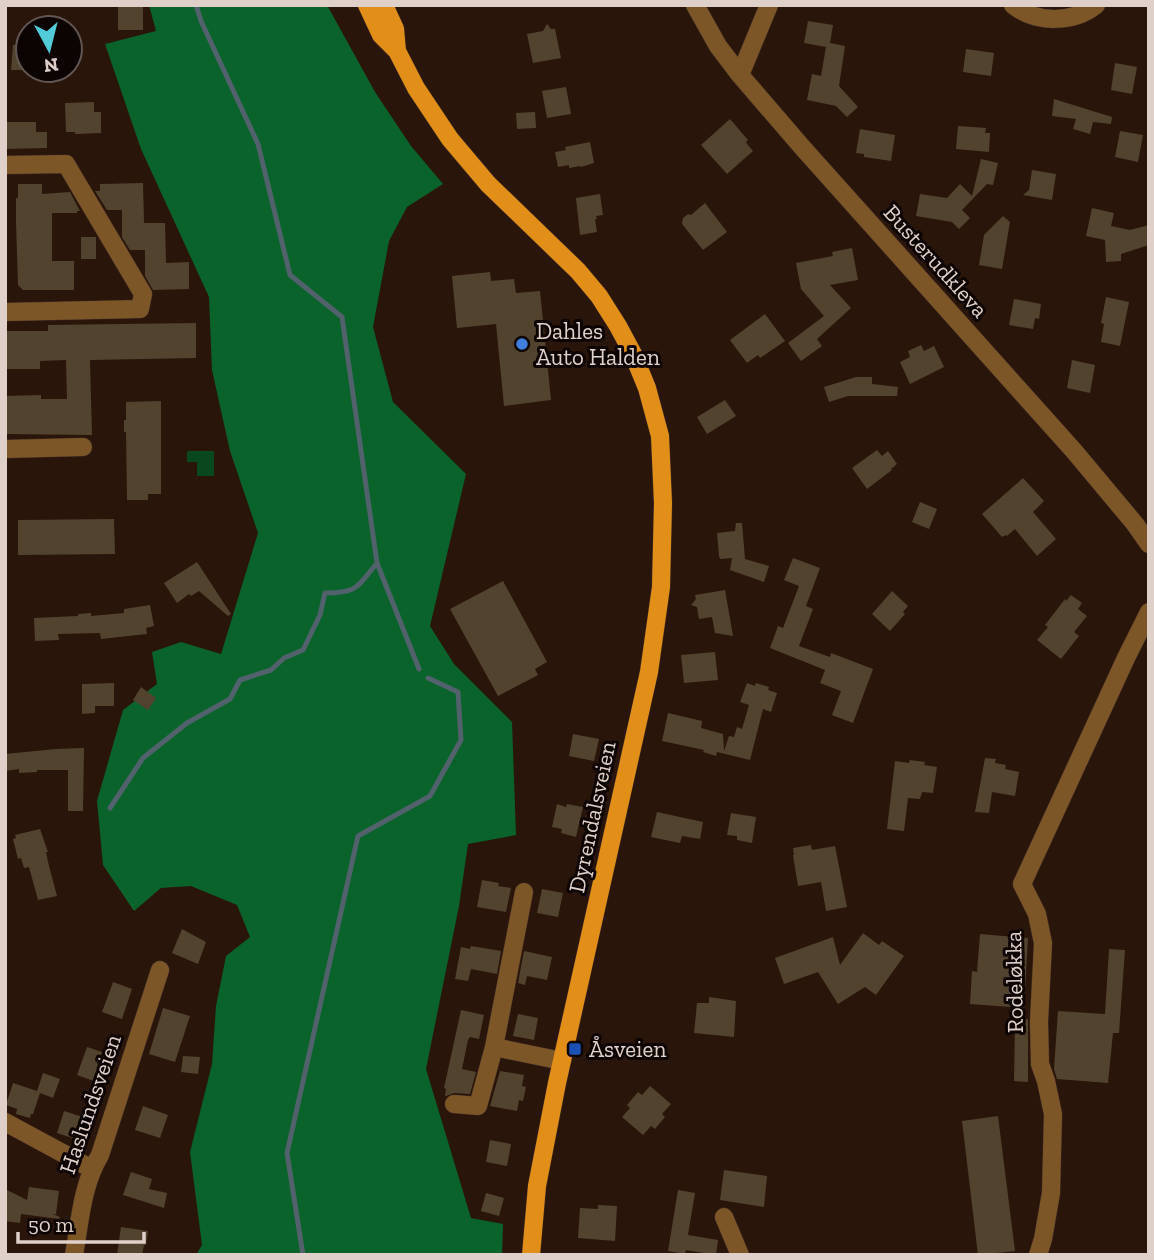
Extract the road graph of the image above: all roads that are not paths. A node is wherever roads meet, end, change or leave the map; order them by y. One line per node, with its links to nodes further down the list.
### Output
1 (366, 5): 7 (main road)
2 (384, 5): 7 (main road)
3 (695, 5): 8 (street, Busterudkleva)
4 (769, 5): 8 (street)
5 (1013, 5): 6 (street)
6 (1097, 5)
7 (397, 51): 18 (main road, Dyrendalsveien)
8 (740, 75): 13 (street, Busterudkleva)
9 (5, 164): 10 (street)
10 (5, 312)
11 (83, 447): 12 (street)
12 (5, 449)
13 (1149, 544)
14 (1149, 612): 26 (street, Rodeløkka)
15 (524, 892): 17 (street)
16 (160, 970): 21 (street, Haslundsveien)
17 (494, 1047): 18 (street); 19 (street)
18 (562, 1060): 24 (main road, Dyrendalsveien)
19 (454, 1104)
20 (5, 1122): 21 (street)
21 (92, 1168): 23 (street, Haslundsveien)
22 (724, 1217): 25 (street)
23 (74, 1255)
24 (531, 1255)
25 (740, 1255)
26 (1038, 1255)

